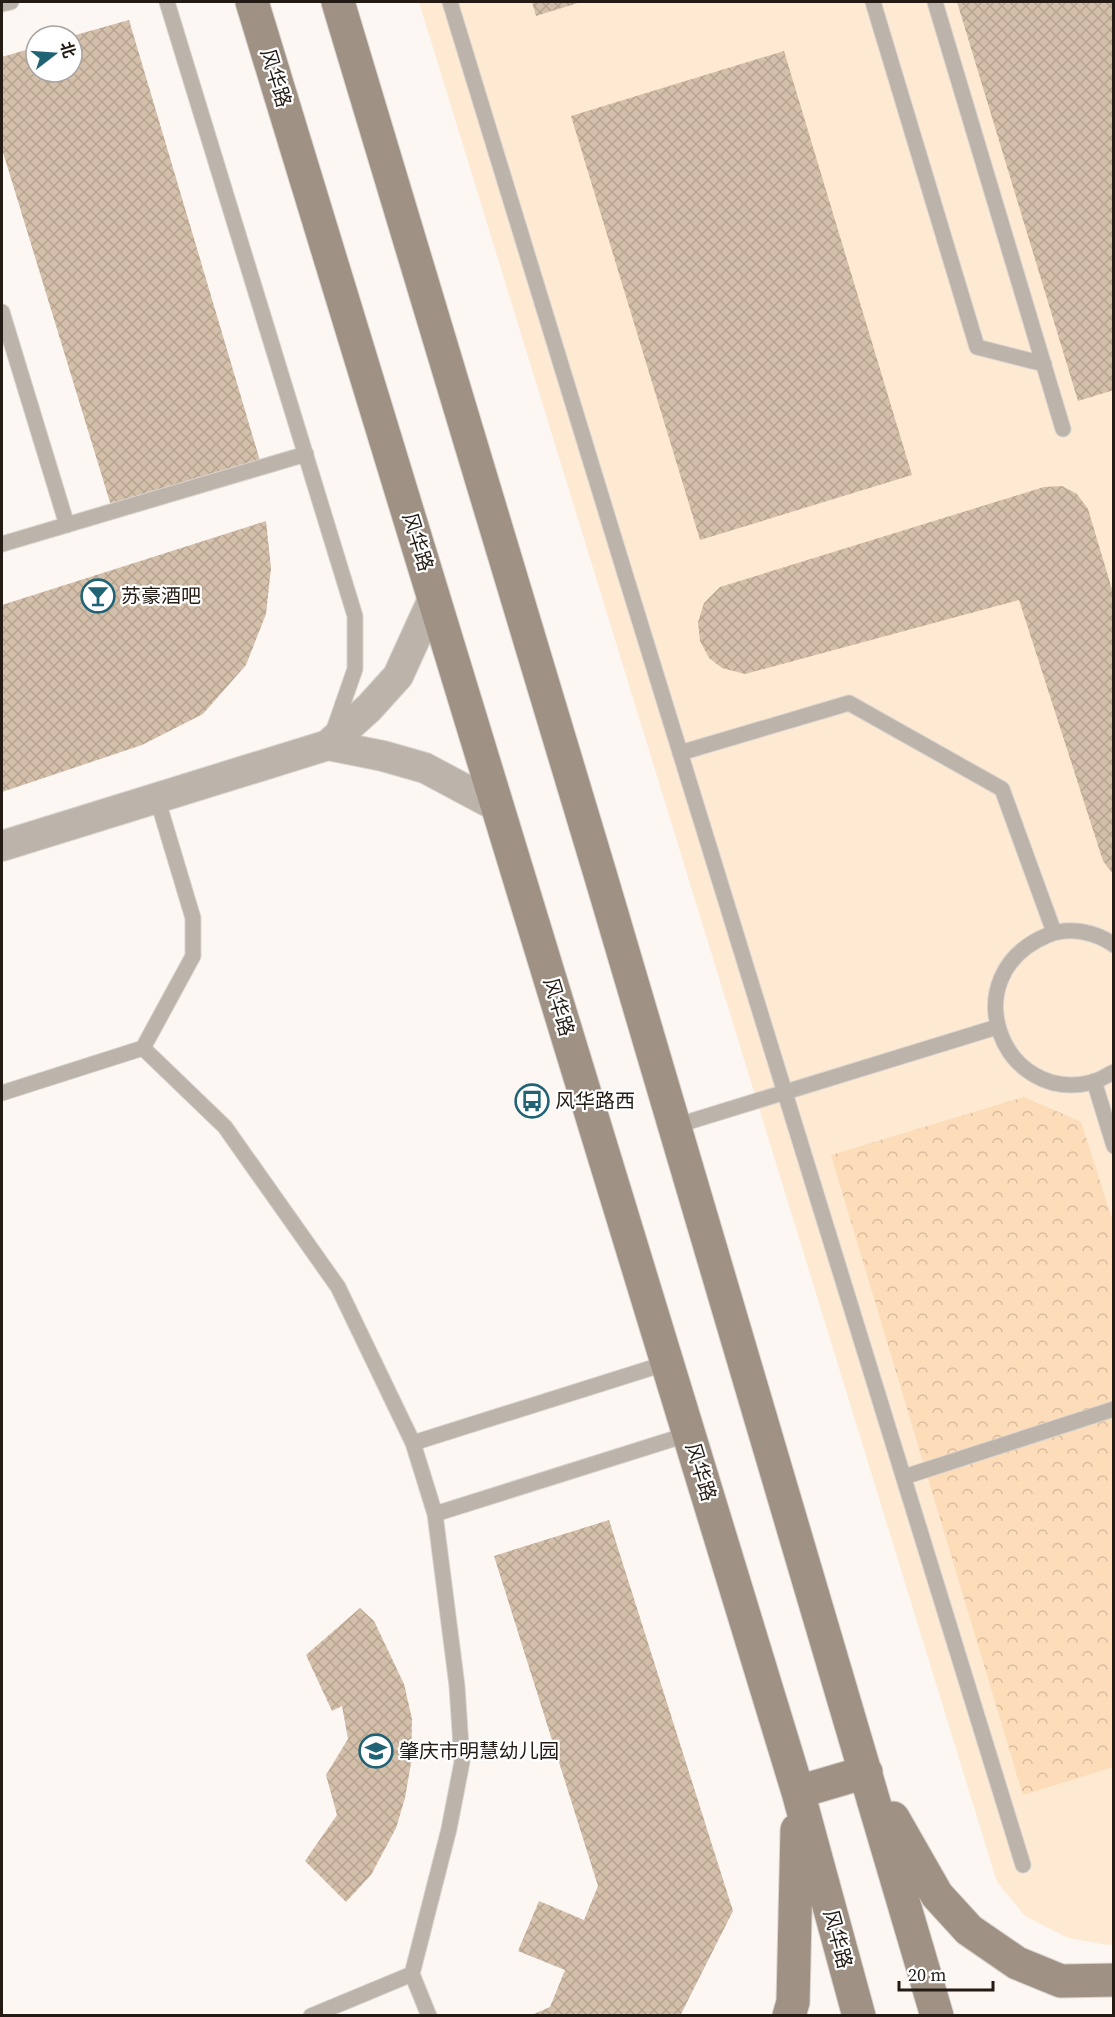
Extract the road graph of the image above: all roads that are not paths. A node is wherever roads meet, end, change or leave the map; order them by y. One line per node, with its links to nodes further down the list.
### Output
1 (11, 2): 8 (lane)
2 (167, 2): 12 (lane)
3 (252, 2): 15 (main road, 风华路)
4 (338, 2): 29 (main road)
5 (450, 2): 17 (lane)
6 (873, 2): 10 (lane)
7 (935, 2): 10 (lane)
8 (2, 4)
9 (2, 312): 13 (lane)
10 (1044, 364): 11 (lane)
11 (1063, 429)
12 (306, 454): 13 (lane); 16 (lane)
13 (67, 525): 14 (lane)
14 (2, 544)
15 (434, 597): 16 (street); 19 (main road, 风华路)
16 (328, 746): 18 (street); 19 (street)
17 (680, 753): 21 (lane); 27 (lane)
18 (157, 798): 20 (street); 24 (lane)
19 (498, 807): 31 (main road, 风华路)
20 (2, 846)
21 (1054, 932): 22 (lane); 23 (lane)
22 (1113, 945)
23 (997, 1027): 26 (lane); 27 (lane)
24 (142, 1048): 28 (lane); 34 (lane)
25 (1113, 1072): 26 (lane)
26 (1094, 1081): 30 (lane)
27 (784, 1092): 29 (lane); 35 (lane)
28 (2, 1093)
29 (675, 1126): 37 (main road)
30 (1113, 1146)
31 (667, 1363): 33 (main road, 风华路); 34 (lane)
32 (1113, 1409): 35 (lane)
33 (689, 1434): 36 (lane); 38 (main road, 风华路)
34 (413, 1443): 36 (lane)
35 (904, 1477): 39 (lane)
36 (435, 1514): 40 (lane)
37 (866, 1772): 38 (main road); 41 (main road); 46 (main road)
38 (798, 1792): 44 (main road); 45 (main road, 风华路)
39 (1023, 1864)
40 (412, 1974): 42 (lane); 43 (lane)
41 (1113, 1980)
42 (311, 2016)
43 (429, 2016)
44 (789, 2016)
45 (859, 2016)
46 (937, 2016)

